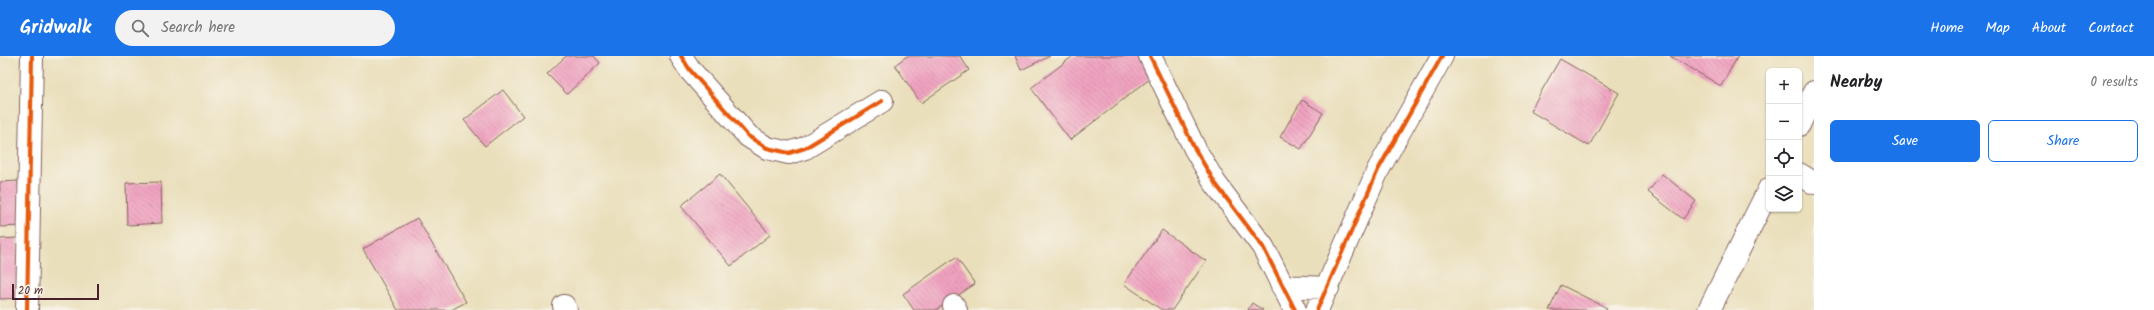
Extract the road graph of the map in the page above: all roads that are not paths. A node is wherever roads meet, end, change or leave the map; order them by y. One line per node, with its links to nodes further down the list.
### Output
1 (32, 56): 13 (street)
2 (681, 56): 6 (street)
3 (1150, 56): 11 (street)
4 (1442, 56): 12 (street)
5 (1814, 92): 7 (street)
6 (882, 101)
7 (1802, 118)
8 (1802, 176): 9 (street)
9 (1814, 183)
10 (1766, 195): 16 (street)
11 (1282, 286): 12 (street); 14 (street)
12 (1328, 288): 15 (street)
13 (27, 310)
14 (1295, 310)
15 (1317, 310)
16 (1708, 310)

